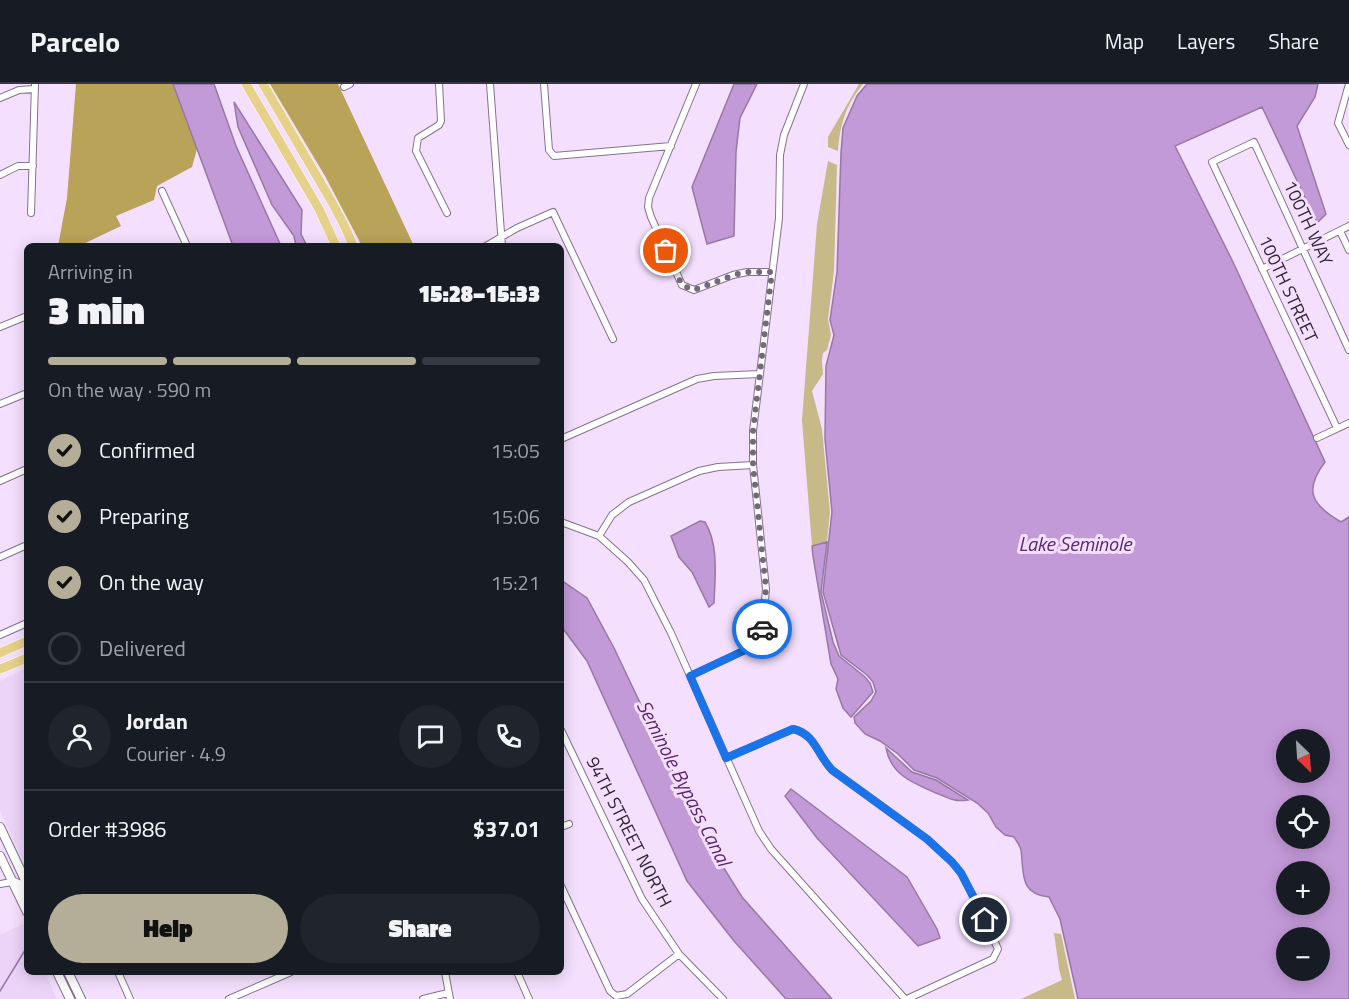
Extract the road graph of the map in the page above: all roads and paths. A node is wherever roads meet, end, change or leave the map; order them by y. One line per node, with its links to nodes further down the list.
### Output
1 (246, 84): 23 (main road)
2 (263, 84): 24 (main road)
3 (439, 84): 18 (street)
4 (490, 84): 21 (street)
5 (544, 84): 12 (street)
6 (696, 84): 12 (street)
7 (804, 84): 30 (street)
8 (1349, 84): 11 (street)
9 (35, 87): 10 (street); 14 (street)
10 (0, 98)
11 (1349, 145)
12 (671, 146): 30 (street)
13 (1212, 162): 27 (street, 100TH WAY); 29 (street, 100TH STREET)
14 (33, 166): 15 (street); 17 (street)
15 (0, 175)
16 (162, 191): 22 (street)
17 (31, 213)
18 (447, 213)
19 (1349, 226): 20 (street)
20 (1340, 231): 27 (street); 28 (street)
21 (501, 238): 25 (street); 26 (street); 33 (street)
22 (186, 243)
23 (335, 243)
24 (351, 243)
25 (492, 243)
26 (502, 243)
27 (1303, 248): 29 (street); 34 (street, 100TH WAY)
28 (1349, 250)
29 (1262, 268): 39 (street, 100TH STREET)
30 (772, 272): 35 (street)
31 (24, 317): 32 (street)
32 (0, 327)
33 (613, 339)
34 (1349, 350)
35 (759, 374): 40 (street); 42 (street)
36 (24, 394): 37 (street)
37 (0, 405)
38 (1349, 423): 39 (street)
39 (1337, 428): 41 (street)
40 (564, 438)
41 (1317, 438)
42 (753, 465): 46 (street); 55 (street)
43 (24, 470): 44 (street)
44 (0, 481)
45 (564, 523): 46 (street)
46 (599, 536): 55 (street)
47 (24, 546): 48 (street)
48 (0, 556)
49 (24, 624): 50 (street)
50 (0, 635)
51 (24, 642): 52 (main road)
52 (0, 653)
53 (24, 658): 54 (main road)
54 (0, 669)
55 (690, 676): 57 (street)
56 (564, 736): 68 (street, 94TH STREET NORTH)
57 (726, 758): 83 (street); 83 (street)
58 (569, 824): 59 (street)
59 (564, 826)
60 (0, 827): 62 (main road)
61 (0, 856): 63 (main road)
62 (24, 878)
63 (12, 882): 64 (street); 65 (main road); 67 (main road)
64 (0, 884)
65 (24, 891)
66 (564, 892): 68 (street)
67 (24, 906)
68 (680, 954): 82 (street, 94TH STREET NORTH)
69 (58, 975): 76 (main road)
70 (70, 975): 77 (main road)
71 (121, 975): 78 (street)
72 (284, 975): 79 (street)
73 (446, 975): 75 (street)
74 (518, 975): 81 (street)
75 (449, 996): 80 (street)
76 (70, 999)
77 (81, 999)
78 (130, 999)
79 (229, 999)
80 (423, 999)
81 (529, 999)
82 (723, 999)
83 (906, 999)

